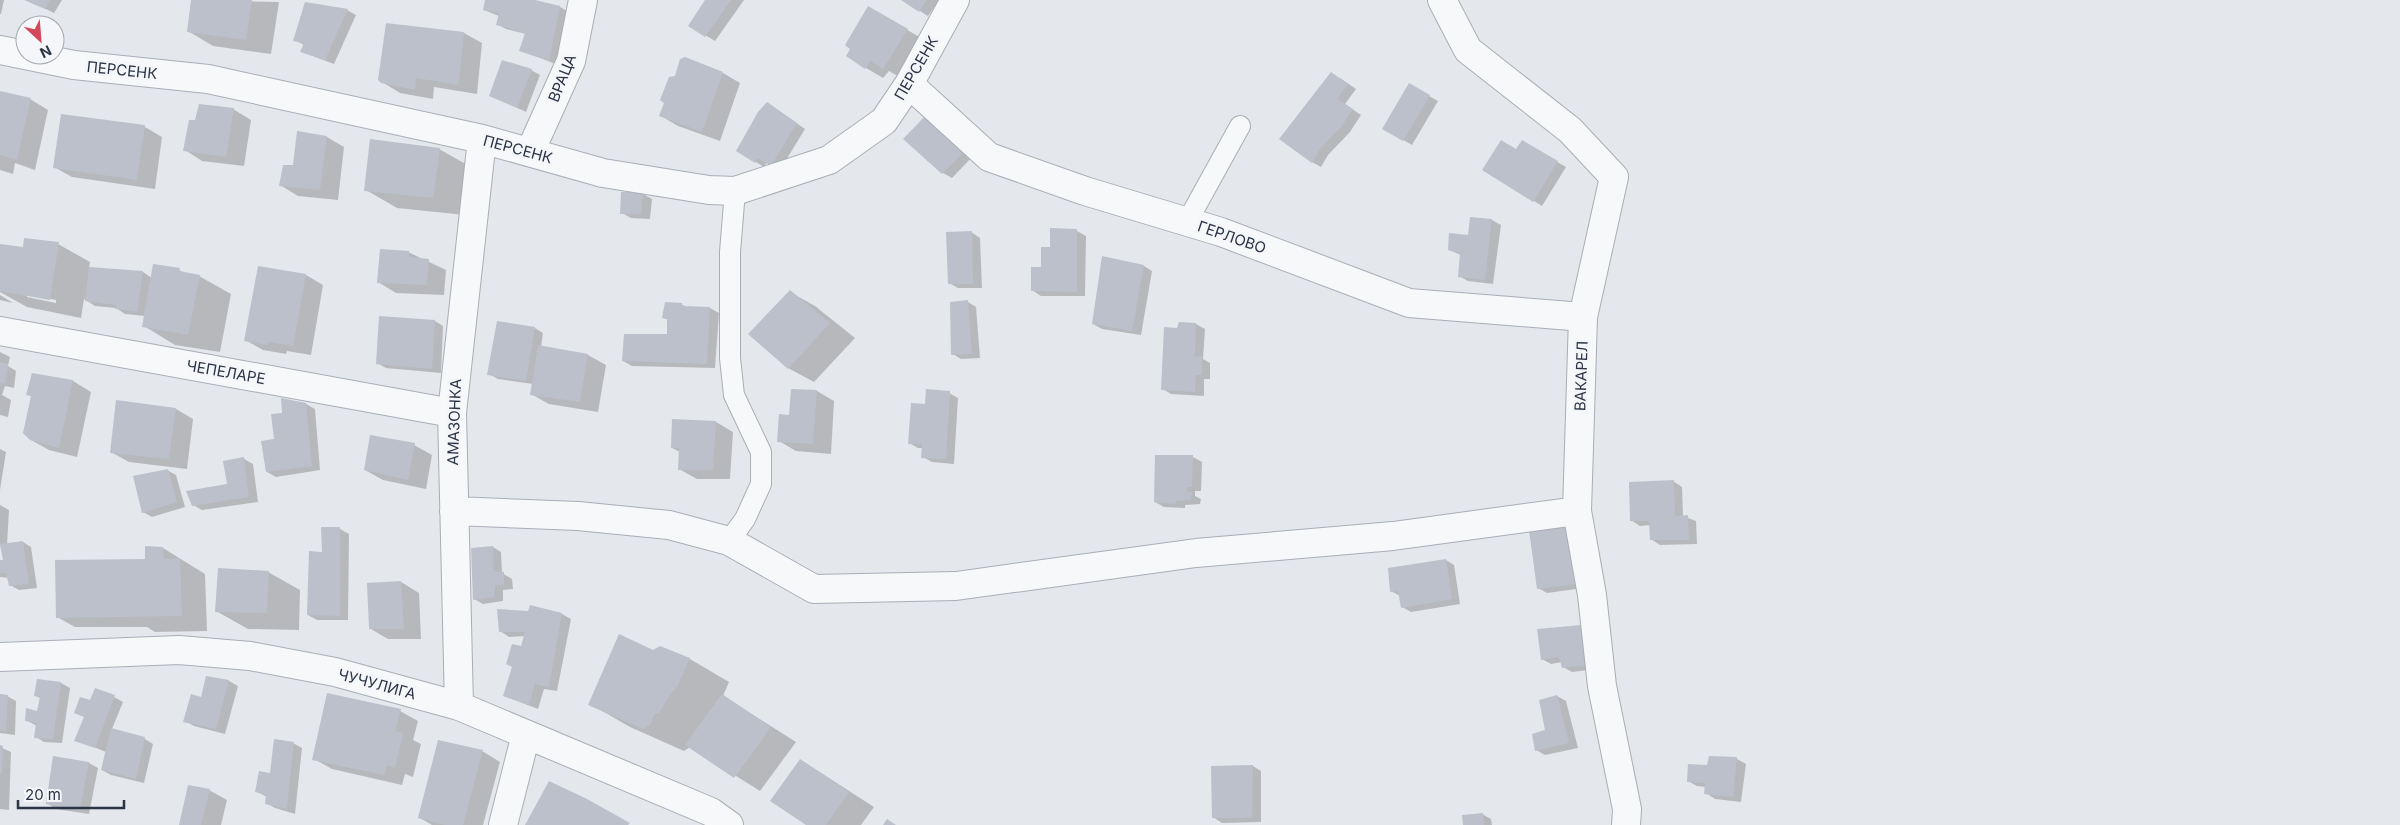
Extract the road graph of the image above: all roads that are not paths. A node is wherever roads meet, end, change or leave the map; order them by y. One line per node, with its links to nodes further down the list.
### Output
1 (584, 0): 8 (street, ВРАЦА)
2 (955, 0): 5 (street, ПЕРСЕНК)
3 (1442, 0): 11 (street, ВАКАРЕЛ)
4 (0, 50): 7 (street, ПЕРСЕНК)
5 (909, 84): 9 (street, ПЕРСЕНК); 10 (street, ГЕРЛОВО)
6 (1240, 126): 10 (lane)
7 (482, 139): 8 (street, ПЕРСЕНК); 13 (street, АМАЗОНКА)
8 (530, 152): 9 (street, ПЕРСЕНК)
9 (735, 191): 16 (lane)
10 (1187, 222): 11 (street, ГЕРЛОВО)
11 (1583, 317): 15 (street, ВАКАРЕЛ)
12 (0, 330): 13 (street, ЧЕПЕЛАРЕ)
13 (452, 413): 14 (street, АМАЗОНКА)
14 (454, 511): 16 (street); 18 (street, АМАЗОНКА)
15 (1577, 511): 16 (street); 22 (street, ВАКАРЕЛ)
16 (729, 541)
17 (0, 657): 18 (street, ЧУЧУЛИГА)
18 (459, 706): 19 (street, ЧУЧУЛИГА)
19 (526, 734): 20 (street); 21 (street, ЧУЧУЛИГА)
20 (503, 825)
21 (729, 825)
22 (1626, 825)

